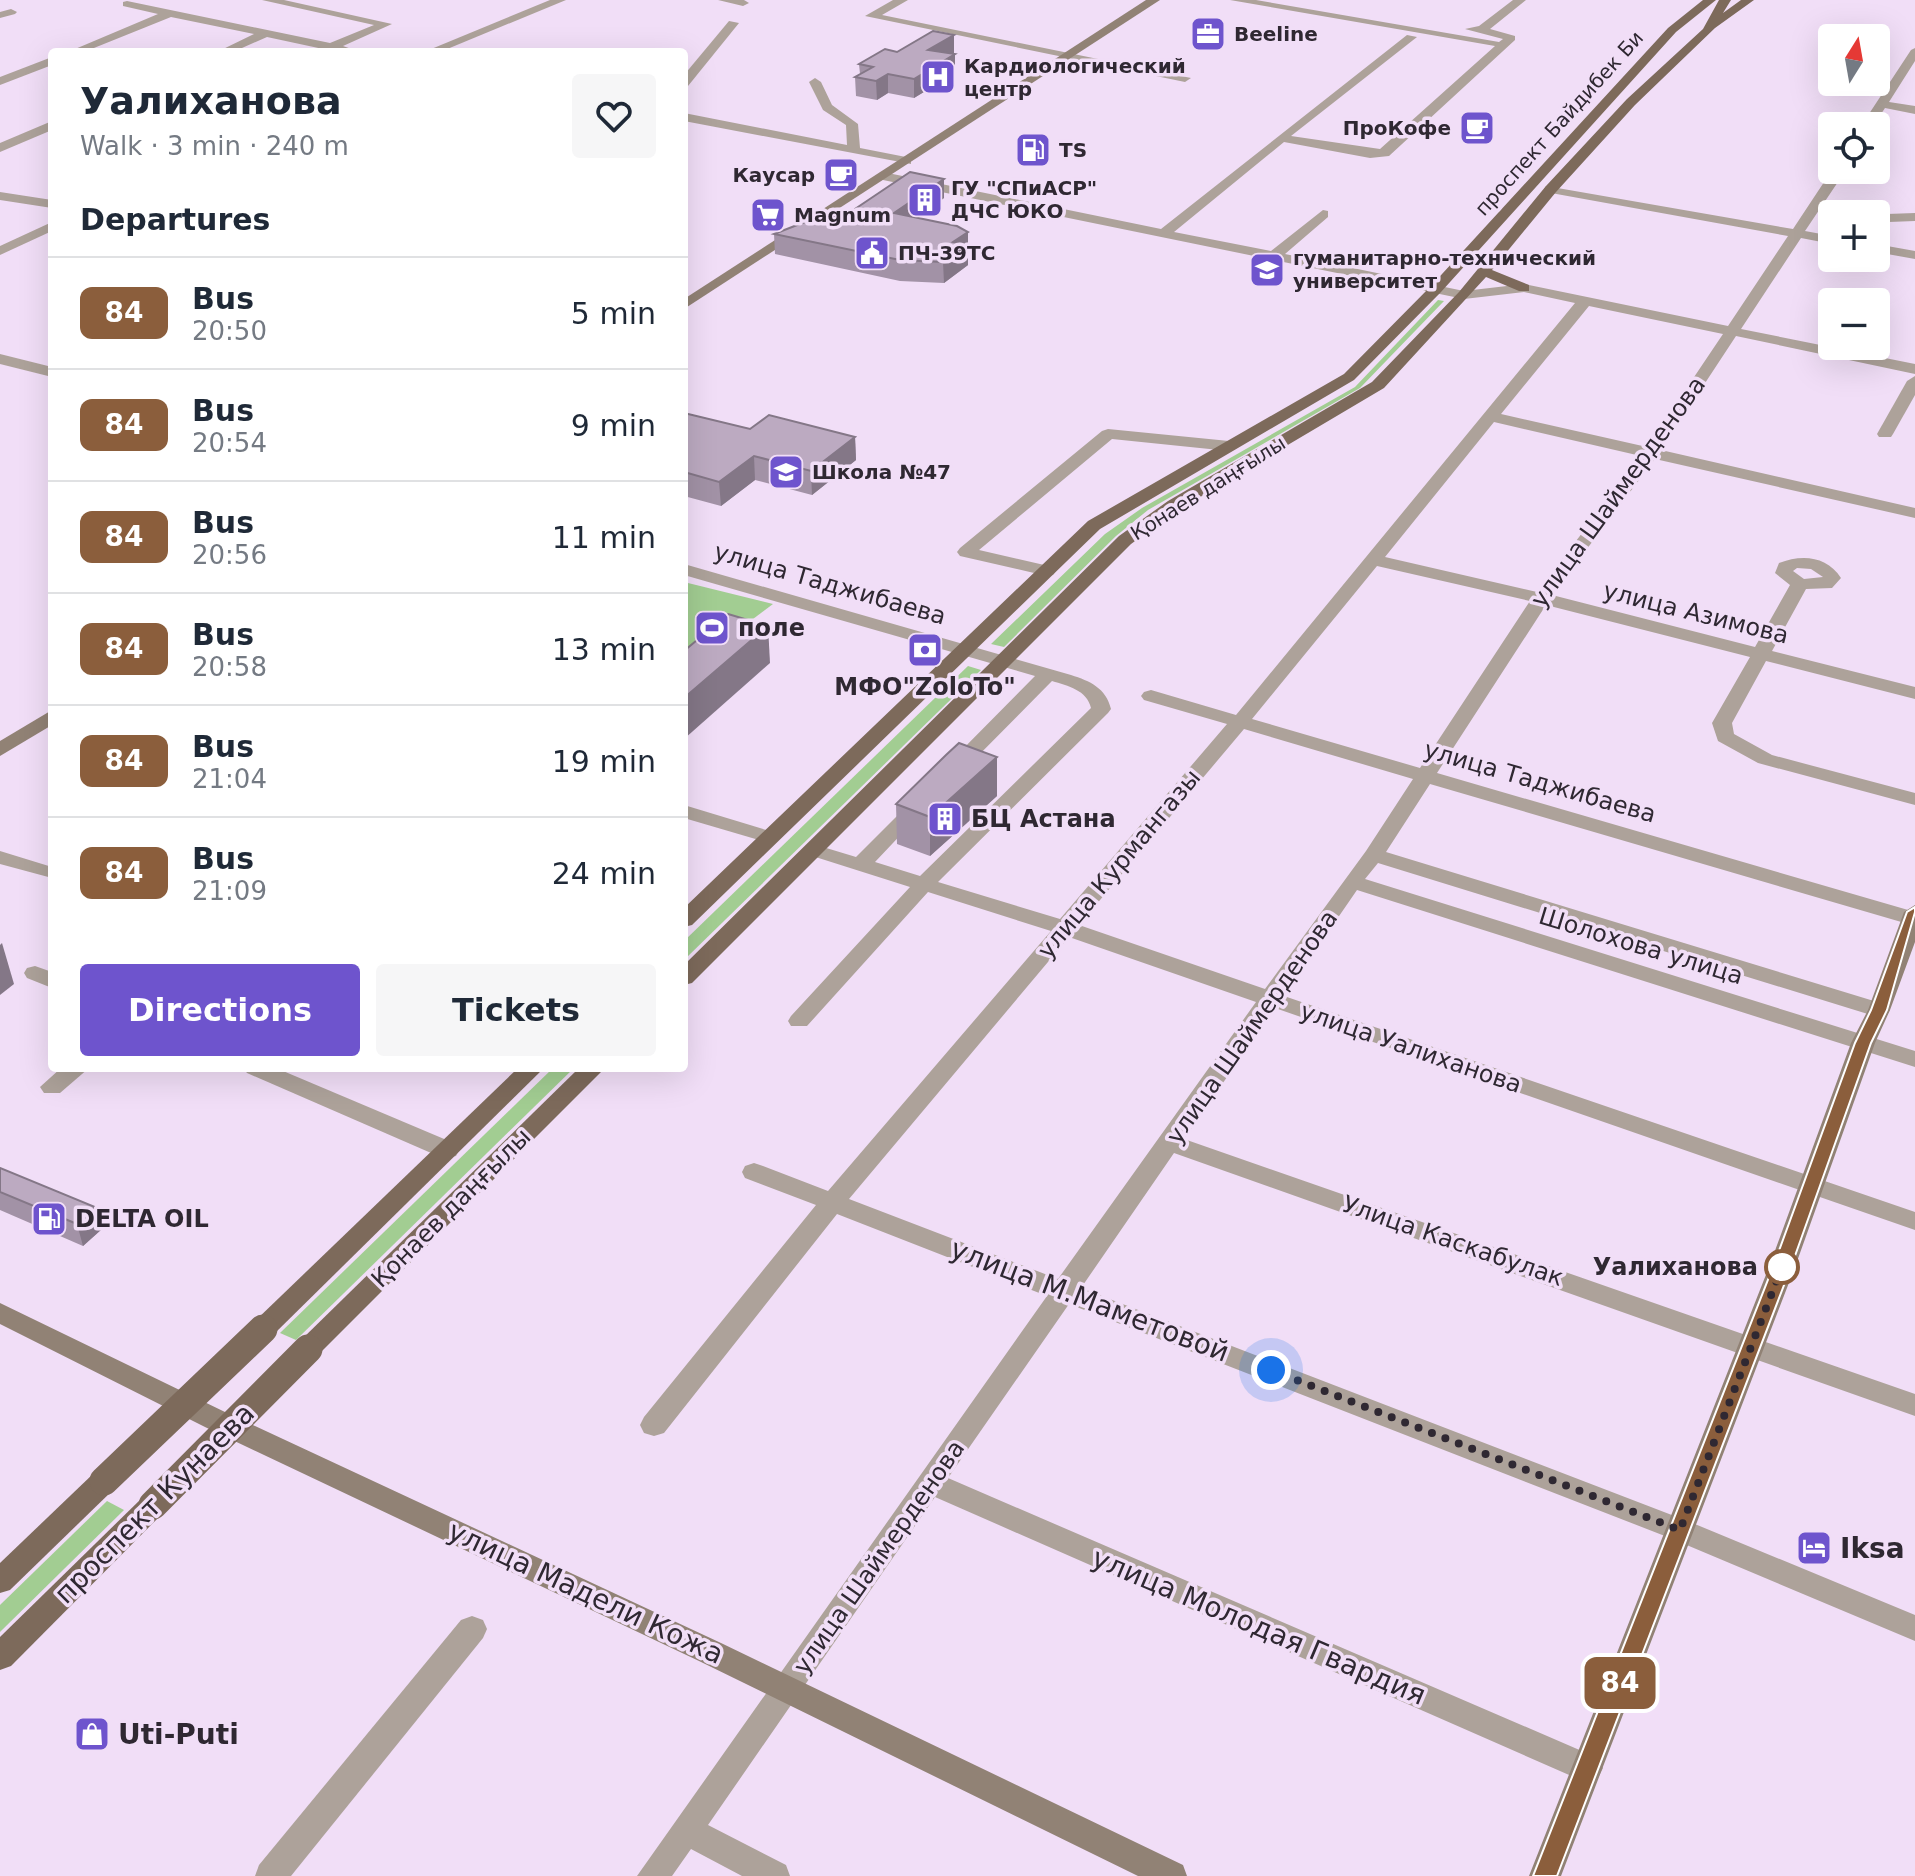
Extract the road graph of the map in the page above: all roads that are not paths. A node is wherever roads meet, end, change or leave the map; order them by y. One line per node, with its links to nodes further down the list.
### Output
1 (268, 0): 22 (street)
2 (560, 0): 26 (street)
3 (724, 0): 12 (street)
4 (902, 0): 28 (street)
5 (1154, 0): 28 (main road)
6 (1236, 0): 16 (street)
7 (1520, 0): 17 (street)
8 (1691, 0): 18 (main road)
9 (1710, 0): 18 (main road, проспект Байдибек Би)
10 (1725, 0): 19 (main road, Қонаев даңғылы)
11 (1748, 0): 19 (main road)
12 (743, 3)
13 (127, 4): 14 (street)
14 (170, 13): 20 (street); 23 (street)
15 (733, 23): 30 (street)
16 (1408, 30): 17 (street); 21 (street); 41 (street)
17 (1481, 30): 41 (street)
18 (1672, 30): 62 (main road, проспект Байдибек Би)
19 (1708, 31): 47 (main road, Қонаев даңғылы)
20 (266, 33): 22 (street); 24 (street)
21 (1494, 43)
22 (331, 47): 25 (street)
23 (84, 48)
24 (232, 48)
25 (336, 48)
26 (440, 48)
27 (1915, 52): 32 (street)
28 (1071, 54): 31 (street); 44 (main road)
29 (48, 63): 33 (street)
30 (688, 78)
31 (1185, 78)
32 (1897, 80): 35 (street); 36 (street)
33 (0, 81)
34 (815, 82): 43 (street)
35 (1915, 83)
36 (1881, 104): 37 (street); 38 (street)
37 (1915, 110)
38 (1876, 112)
39 (688, 118): 43 (street)
40 (48, 127): 42 (street)
41 (1281, 138): 54 (street)
42 (0, 148)
43 (854, 151): 44 (street)
44 (906, 161): 45 (main road)
45 (883, 176): 54 (street); 65 (main road)
46 (1830, 184): 55 (street, улица Шаймерденова)
47 (1551, 189): 55 (street); 61 (main road, Қонаев даңғылы)
48 (5, 198): 49 (street)
49 (48, 203)
50 (1323, 214): 60 (street)
51 (1915, 217): 52 (street)
52 (1890, 218)
53 (48, 228): 57 (street)
54 (1163, 234): 60 (street)
55 (1798, 234): 56 (street); 67 (street, улица Шаймерденова)
56 (1818, 238)
57 (0, 251)
58 (1890, 251): 59 (street)
59 (1915, 255)
60 (1274, 256): 62 (street)
61 (1483, 271): 63 (main road); 64 (main road, Қонаев даңғылы)
62 (1440, 285): 64 (street); 74 (main road, Қонаев даңғылы)
63 (1524, 288): 64 (street); 66 (street)
64 (1464, 295): 84 (main road, Қонаев даңғылы)
65 (688, 302)
66 (1584, 302): 67 (street); 72 (street, улица Курмангазы)
67 (1730, 333): 69 (street); 75 (street, улица Шаймерденова)
68 (0, 359): 70 (street)
69 (1915, 369)
70 (48, 371)
71 (1915, 381): 73 (street)
72 (1492, 417): 75 (street); 77 (street, улица Курмангазы)
73 (1885, 434)
74 (1229, 446): 79 (main road, Қонаев даңғылы); 79 (street)
75 (1650, 455): 76 (street); 81 (street, улица Шаймерденова)
76 (1915, 513)
77 (1372, 559): 81 (street, улица Азимова); 89 (street, улица Курмангазы)
78 (688, 570): 82 (street, улица Таджибаева)
79 (1047, 571): 82 (main road, Қонаев даңғылы)
80 (1800, 584): 83 (street)
81 (1541, 598): 83 (street, улица Азимова); 91 (street, улица Шаймерденова)
82 (962, 649): 84 (street, улица Таджибаева); 94 (main road, Қонаев даңғылы)
83 (1761, 655): 86 (street, улица Азимова); 92 (street)
84 (1005, 660): 85 (street, улица Таджибаева); 95 (main road, Қонаев даңғылы)
85 (1048, 674): 98 (street); 101 (street, улица Таджибаева)
86 (1915, 693)
87 (1151, 696): 89 (street, улица Таджибаева)
88 (48, 719): 90 (main road)
89 (1240, 722): 91 (street, улица Таджибаева); 104 (street, улица Курмангазы)
90 (0, 750)
91 (1428, 776): 96 (street, улица Шаймерденова); 103 (street, улица Таджибаева)
92 (1915, 799)
93 (688, 812): 94 (street)
94 (769, 837): 102 (main road, Қонаев даңғылы)
95 (813, 850): 98 (street, улица Уалиханова); 105 (main road, Қонаев даңғылы)
96 (1374, 855): 100 (street, улица Шаймерденова); 107 (street, Шолохова улица)
97 (0, 857): 99 (street)
98 (862, 863): 101 (street, улица Уалиханова)
99 (48, 873)
100 (1352, 882): 106 (street, улица Шаймерденова); 109 (street, Шолохова улица)
101 (922, 886): 104 (street, улица Уалиханова); 108 (street)
102 (688, 916)
103 (1914, 916): 107 (main road)
104 (1065, 928): 106 (street, улица Уалиханова); 120 (street, улица Курмангазы)
105 (688, 974)
106 (1272, 1000): 116 (street, улица Шаймерденова); 119 (street, улица Уалиханова)
107 (1879, 1010): 109 (main road)
108 (799, 1021)
109 (1863, 1043): 110 (street, Шолохова улица); 119 (main road)
110 (1915, 1059)
111 (72, 1072): 115 (street)
112 (264, 1072): 117 (street)
113 (528, 1072): 117 (main road, Қонаев даңғылы)
114 (589, 1072): 126 (main road, Қонаев даңғылы)
115 (52, 1087)
116 (1171, 1143): 122 (street, улица Шаймерденова); 125 (street, Улица Каскабулак)
117 (447, 1150): 124 (main road, Қонаев даңғылы)
118 (754, 1172): 120 (street, улица М.Маметовой)
119 (1811, 1187): 121 (street, улица Уалиханова); 125 (main road)
120 (833, 1201): 122 (street, улица М.Маметовой); 128 (street, улица Курмангазы)
121 (1915, 1221)
122 (1067, 1291): 129 (street, улица Шаймерденова); 130 (street, улица М.Маметовой)
123 (0, 1313): 135 (main road, улица Мадели Кожа)
124 (263, 1329): 131 (main road, проспект Кунаева, bridge)
125 (1751, 1345): 127 (street, Улица Каскабулак); 130 (main road)
126 (308, 1349): 134 (main road, проспект Кунаева, bridge)
127 (1915, 1405)
128 (654, 1425)
129 (931, 1483): 135 (street, улица Шаймерденова); 136 (street, улица Молодая Гвардия)
130 (1680, 1530): 132 (street, улица М.Маметовой); 136 (main road)
131 (0, 1581)
132 (1915, 1628)
133 (472, 1629): 138 (street)
134 (0, 1657)
135 (787, 1688): 137 (street, улица Шаймерденова); 141 (main road, улица Мадели Кожа)
136 (1587, 1768): 142 (main road)
137 (687, 1830): 139 (street, улица Шаймерденова); 140 (street)
138 (271, 1876)
139 (653, 1876)
140 (774, 1876)
141 (1171, 1876)
142 (1545, 1876)

